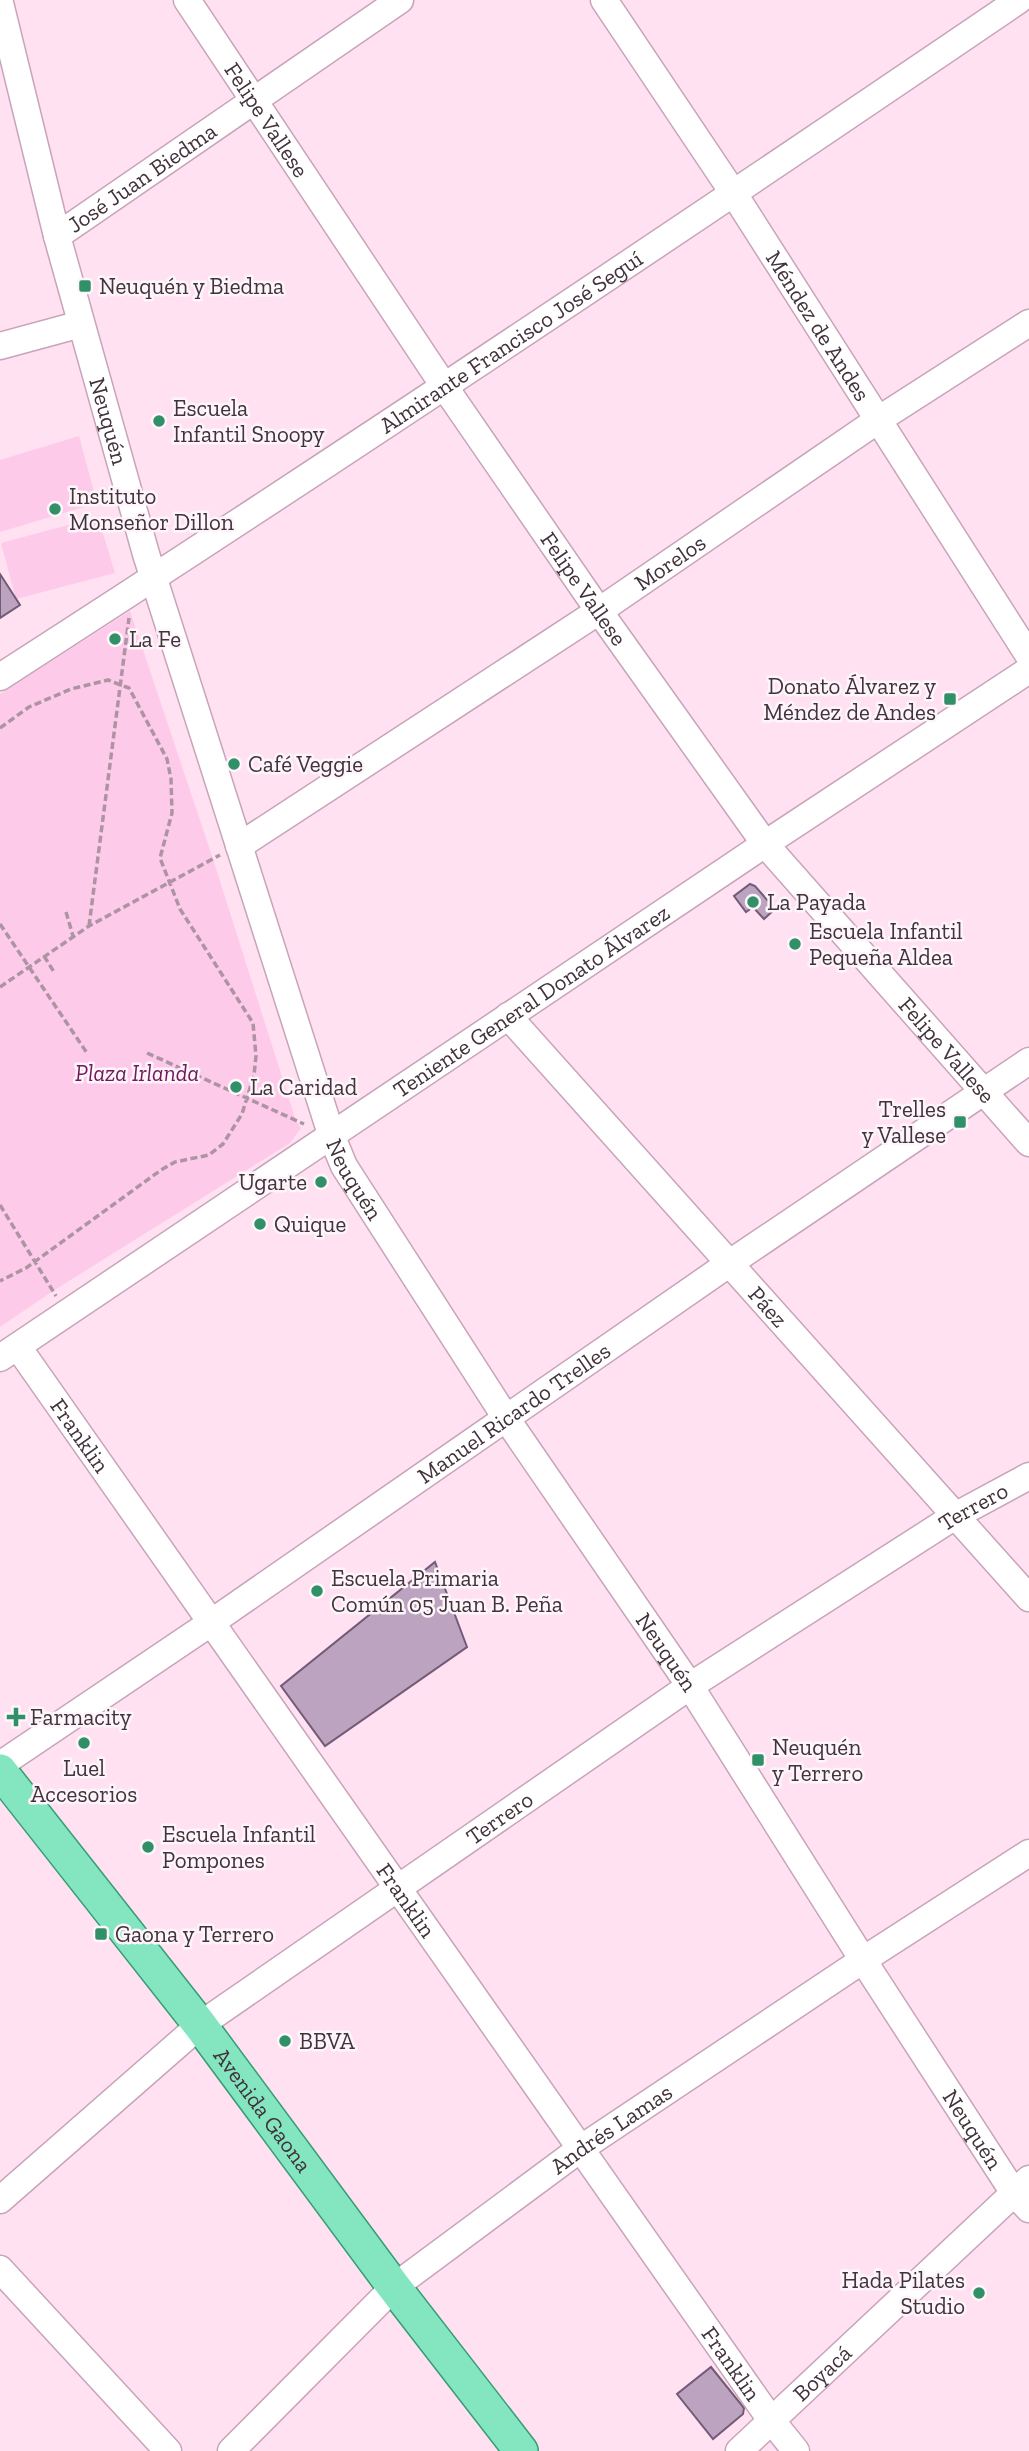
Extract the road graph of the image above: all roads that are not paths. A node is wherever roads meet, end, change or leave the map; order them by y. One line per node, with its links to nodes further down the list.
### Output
1 (187, 0): 7 (street, Felipe Vallese)
2 (400, 0): 7 (street, José Juan Biedma)
3 (604, 0): 8 (street, Méndez de Andes)
4 (1019, 0): 8 (street, Almirante Francisco José Seguí)
5 (0, 3): 6 (street, Neuquén)
6 (6, 58): 9 (street, Neuquén)
7 (252, 100): 9 (street, José Juan Biedma); 13 (street, Felipe Vallese)
8 (734, 194): 13 (street, Almirante Francisco José Seguí); 14 (street, Méndez de Andes)
9 (57, 236): 11 (street, Neuquén)
10 (1029, 323): 14 (street, Morelos)
11 (81, 324): 12 (street); 15 (street, Neuquén)
12 (0, 346)
13 (444, 386): 15 (street, Almirante Francisco José Seguí); 16 (street, Felipe Vallese)
14 (878, 420): 16 (street, Morelos); 17 (street, Méndez de Andes)
15 (143, 585): 19 (street, Almirante Francisco José Seguí); 21 (street, Neuquén)
16 (599, 611): 20 (street, Felipe Vallese); 21 (street, Morelos)
17 (1029, 656)
18 (1029, 670): 20 (street, Teniente General Donato Álvarez)
19 (0, 677)
20 (765, 844): 22 (street, Teniente General Donato Álvarez); 24 (street, Felipe Vallese)
21 (239, 846): 25 (street, Neuquén)
22 (508, 1016): 25 (street, Teniente General Donato Álvarez); 27 (street, Páez)
23 (1029, 1061): 24 (street, Manuel Ricardo Trelles)
24 (983, 1091): 26 (street, Felipe Vallese); 27 (street, Manuel Ricardo Trelles)
25 (332, 1137): 28 (street, Teniente General Donato Álvarez); 29 (street, Neuquén)
26 (1029, 1143)
27 (730, 1264): 29 (street, Manuel Ricardo Trelles); 31 (street, Páez)
28 (9, 1352): 33 (street, Franklin)
29 (506, 1418): 33 (street, Manuel Ricardo Trelles); 34 (street, Neuquén)
30 (1029, 1475): 31 (street, Terrero)
31 (956, 1516): 32 (street, Páez); 34 (street, Terrero)
32 (1029, 1598)
33 (212, 1622): 35 (street, Manuel Ricardo Trelles); 38 (street, Franklin)
34 (690, 1686): 38 (street, Terrero); 39 (street, Neuquén)
35 (0, 1765)
36 (0, 1770): 40 (main road, Avenida Gaona)
37 (1029, 1853): 39 (street, Andrés Lamas)
38 (399, 1889): 40 (street, Terrero); 41 (street, Franklin)
39 (863, 1960): 41 (street, Andrés Lamas); 42 (street, Neuquén)
40 (200, 2025): 43 (street, Terrero); 45 (main road, Avenida Gaona)
41 (580, 2149): 45 (street, Andrés Lamas); 46 (street, Franklin)
42 (1024, 2194): 46 (street, Boyacá)
43 (0, 2200)
44 (0, 2269): 47 (street)
45 (394, 2287): 48 (street, Andrés Lamas); 49 (main road, Avenida Gaona)
46 (771, 2420): 50 (street, Boyacá); 51 (street, Franklin)
47 (168, 2451)
48 (231, 2451)
49 (521, 2451)
50 (738, 2451)
51 (796, 2451)

